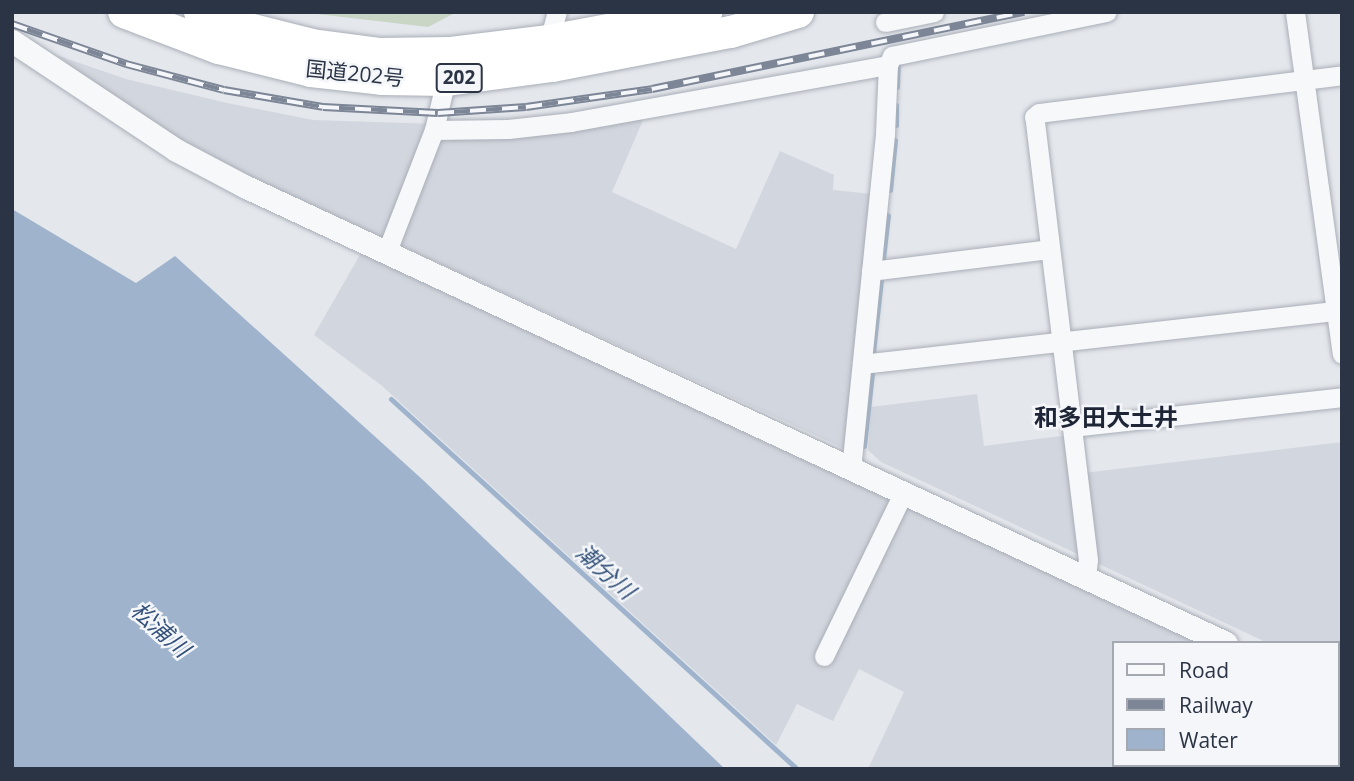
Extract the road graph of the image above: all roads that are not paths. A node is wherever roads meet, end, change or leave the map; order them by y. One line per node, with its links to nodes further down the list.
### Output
1 (124, 12): 12 (highway, 国道202号 / 202)
2 (200, 12): 12 (highway, 国道202号 / 202)
3 (706, 12): 9 (highway, 国道202号 / 202)
4 (798, 12): 12 (highway, 国道202号 / 202)
5 (934, 12): 8 (street)
6 (1107, 12): 11 (street)
7 (1295, 12): 14 (street)
8 (885, 22)
9 (553, 27): 12 (highway, 国道202号 / 202)
10 (12, 41): 17 (street)
11 (888, 65): 15 (street); 18 (street)
12 (449, 66): 15 (street)
13 (1342, 75): 14 (street)
14 (1307, 80): 16 (street); 19 (street)
15 (433, 131): 17 (street)
16 (1050, 249): 18 (street); 20 (street)
17 (387, 251): 25 (street)
18 (871, 271): 22 (street)
19 (1336, 311): 20 (street); 21 (street)
20 (1062, 344): 22 (street); 24 (street)
21 (1342, 354)
22 (862, 364): 25 (street)
23 (1342, 397): 24 (street)
24 (1072, 427): 27 (street)
25 (851, 469): 26 (street)
26 (903, 493): 27 (street); 29 (street)
27 (1086, 578): 28 (street)
28 (1222, 641)
29 (824, 656)

